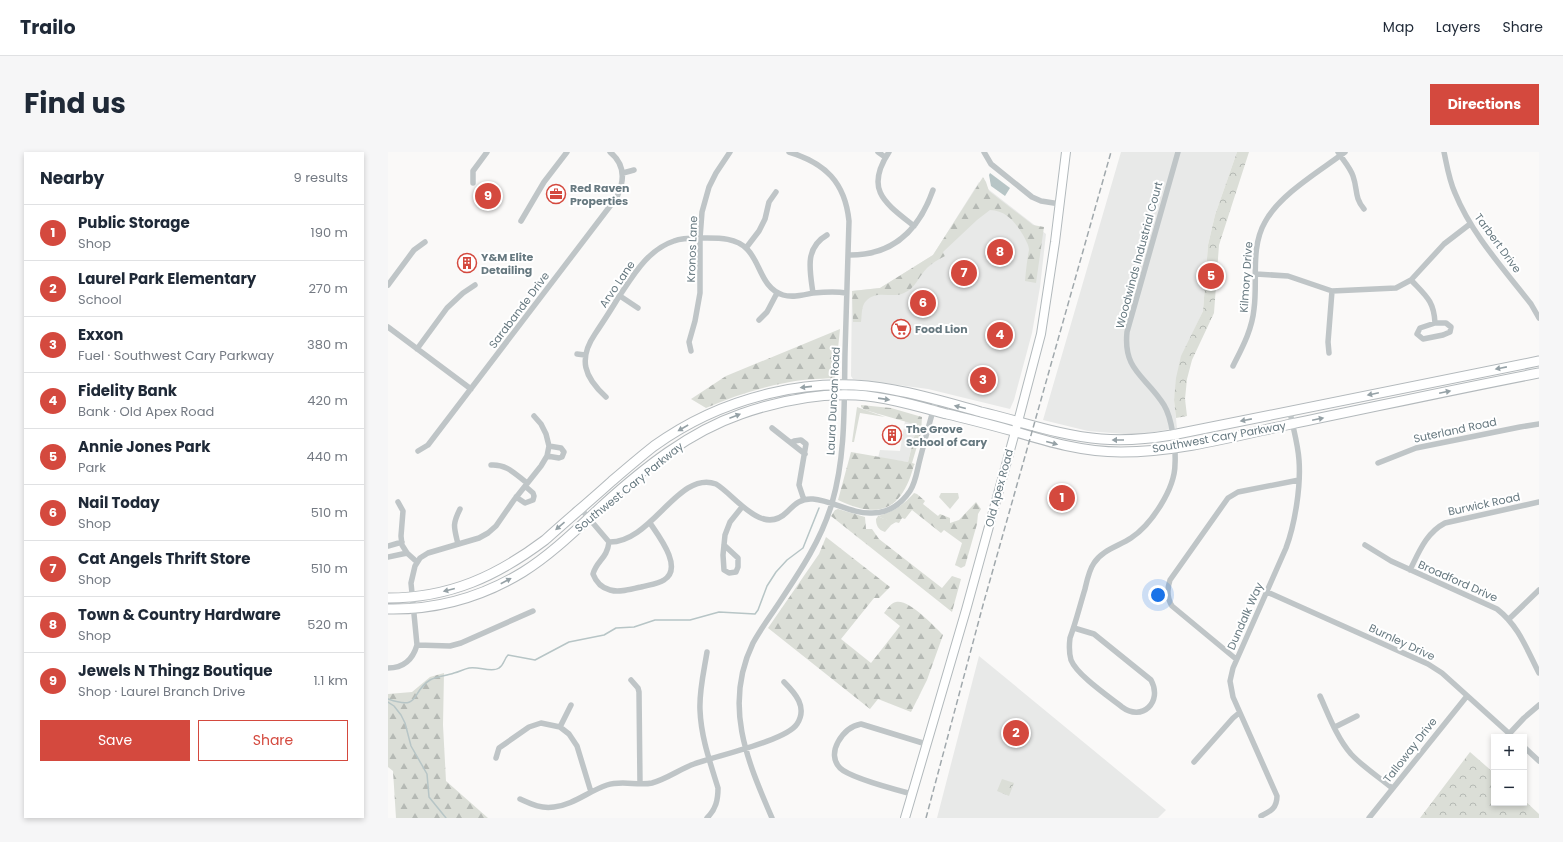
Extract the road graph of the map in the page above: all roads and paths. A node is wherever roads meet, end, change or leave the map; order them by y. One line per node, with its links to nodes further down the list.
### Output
1 (487, 152): 16 (street)
2 (567, 152): 21 (street)
3 (610, 152): 15 (street)
4 (730, 152): 25 (street, Kronos Lane)
5 (789, 152): 12 (street, Laura Duncan Road)
6 (878, 152): 13 (street)
7 (984, 152): 19 (street)
8 (1066, 152): 19 (main road, Old Apex Road)
9 (1178, 152): 64 (street, Woodwinds Industrial Court)
10 (1444, 152): 22 (street, Tarbert Drive)
11 (1341, 153): 20 (street); 29 (street, Kilmory Drive)
12 (802, 154): 28 (street, Laura Duncan Road)
13 (887, 155): 23 (street)
14 (634, 170): 15 (street)
15 (623, 173): 52 (street, Sarabande Drive)
16 (472, 182)
17 (933, 190): 23 (street)
18 (776, 192): 27 (street)
19 (1060, 204): 59 (main road, Old Apex Road)
20 (1364, 209)
21 (521, 221)
22 (1470, 224): 30 (street); 39 (street, Tarbert Drive)
23 (914, 226): 28 (street)
24 (827, 235): 35 (street)
25 (700, 238): 27 (street, Arvo Lane); 37 (street, Arvo Lane); 44 (street, Kronos Lane)
26 (424, 242): 32 (street)
27 (746, 248): 34 (street)
28 (848, 255): 36 (street, Laura Duncan Road)
29 (1256, 274): 33 (street); 49 (street, Kilmory Drive)
30 (1411, 280): 33 (street); 41 (street)
31 (475, 284): 43 (street)
32 (388, 285)
33 (1332, 291): 45 (street)
34 (778, 293): 35 (street); 40 (street)
35 (813, 293): 36 (street)
36 (846, 293): 51 (street, Laura Duncan Road)
37 (620, 296): 38 (street); 47 (street, Arvo Lane)
38 (638, 308)
39 (1539, 318)
40 (759, 320)
41 (1435, 324): 41 (street)
42 (388, 327): 43 (street)
43 (417, 349): 52 (street)
44 (691, 351)
45 (1329, 353)
46 (577, 354): 47 (street)
47 (585, 355): 54 (street)
48 (1539, 360): 57 (main road, Southwest Cary Parkway, one-way to 57)
49 (1233, 366)
50 (1539, 373): 60 (main road, Southwest Cary Parkway, one-way to 50)
51 (845, 385): 53 (street, Laura Duncan Road); 55 (main road, Southwest Cary Parkway); 82 (main road, Southwest Cary Parkway, one-way to 82)
52 (470, 389): 68 (street, Sarabande Drive)
53 (845, 395): 56 (main road, Southwest Cary Parkway, one-way to 56); 79 (street, Laura Duncan Road); 83 (main road, Southwest Cary Parkway, one-way to 53)
54 (606, 397)
55 (936, 401): 56 (street); 59 (main road, Southwest Cary Parkway, one-way to 55)
56 (933, 410): 63 (main road, Southwest Cary Parkway); 79 (street)
57 (1290, 412): 60 (street, Dundalk Way); 64 (main road, Southwest Cary Parkway, one-way to 64)
58 (534, 416): 66 (street)
59 (1018, 421): 63 (main road, Old Apex Road); 64 (main road, Southwest Cary Parkway, one-way to 59)
60 (1292, 424): 67 (main road, Southwest Cary Parkway); 73 (street, Dundalk Way)
61 (1539, 424): 71 (street, Suterland Road)
62 (772, 428): 65 (street)
63 (1015, 432): 67 (main road, Southwest Cary Parkway, one-way to 67); 121 (main road, Old Apex Road)
64 (1172, 435): 67 (street, Woodwinds Industrial Court)
65 (791, 443): 69 (street); 69 (street)
66 (549, 446): 70 (street); 70 (street)
67 (1174, 448): 103 (street, Woodwinds Industrial Court)
68 (418, 451)
69 (805, 454): 76 (street)
70 (547, 456): 74 (street)
71 (1378, 463)
72 (491, 465): 74 (street)
73 (1299, 480): 96 (street, Dundalk Way); 106 (street)
74 (526, 485): 75 (street); 75 (street)
75 (516, 496): 87 (street)
76 (804, 500): 79 (street); 80 (street)
77 (398, 502): 85 (street)
78 (1539, 502): 94 (street, Burwick Road)
79 (832, 503): 122 (street, Laura Duncan Road)
80 (742, 506): 84 (street); 89 (street)
81 (460, 509): 87 (street)
82 (581, 509): 83 (street); 97 (main road, Southwest Cary Parkway, one-way to 97)
83 (588, 519): 86 (street); 99 (main road, Southwest Cary Parkway, one-way to 83)
84 (650, 524): 86 (street); 86 (street)
85 (402, 542): 90 (street); 91 (street)
86 (608, 542)
87 (458, 544): 93 (street)
88 (1365, 544): 94 (street, Broadford Drive)
89 (724, 545): 89 (street)
90 (388, 546)
91 (407, 553): 92 (street); 93 (street)
92 (388, 557)
93 (417, 562): 97 (street)
94 (1410, 570): 102 (street, Broadford Drive)
95 (1539, 590): 102 (street)
96 (1267, 592): 106 (street, Dundalk Way); 112 (street, Burnley Drive)
97 (412, 597): 98 (main road, Southwest Cary Parkway); 99 (street)
98 (388, 598)
99 (413, 608): 100 (main road, Southwest Cary Parkway); 104 (street)
100 (388, 610)
101 (533, 611): 104 (street)
102 (1509, 619): 108 (street, Broadford Drive)
103 (1074, 628): 103 (street, Woodwinds Industrial Court)
104 (417, 645): 107 (street)
105 (707, 652): 125 (street)
106 (1236, 659): 115 (street, Dundalk Way)
107 (388, 668)
108 (1539, 673)
109 (631, 680): 128 (street)
110 (784, 682): 122 (street)
111 (1320, 696): 118 (street)
112 (1468, 696): 119 (street, Burnley Drive); 129 (street, Talloway Drive)
113 (571, 704): 117 (street)
114 (1539, 705): 120 (street)
115 (1239, 713): 127 (street); 133 (street, Dundalk Way)
116 (1357, 716): 118 (street)
117 (560, 727): 124 (street); 130 (street)
118 (1335, 727): 129 (street)
119 (1510, 734)
120 (1512, 734)
121 (926, 744): 131 (main road, Old Apex Road); 131 (street)
122 (745, 749): 125 (street); 135 (street, Laura Duncan Road)
123 (1527, 751): 126 (street)
124 (496, 758)
125 (710, 759): 128 (street); 134 (street)
126 (1539, 761)
127 (1194, 762)
128 (640, 783): 130 (street)
129 (1392, 788): 137 (street, Talloway Drive)
130 (590, 792): 132 (street)
131 (912, 794): 136 (main road, Old Apex Road)
132 (520, 799)
133 (1261, 816)
134 (707, 818)
135 (772, 818)
136 (905, 818)
137 (1369, 818)

